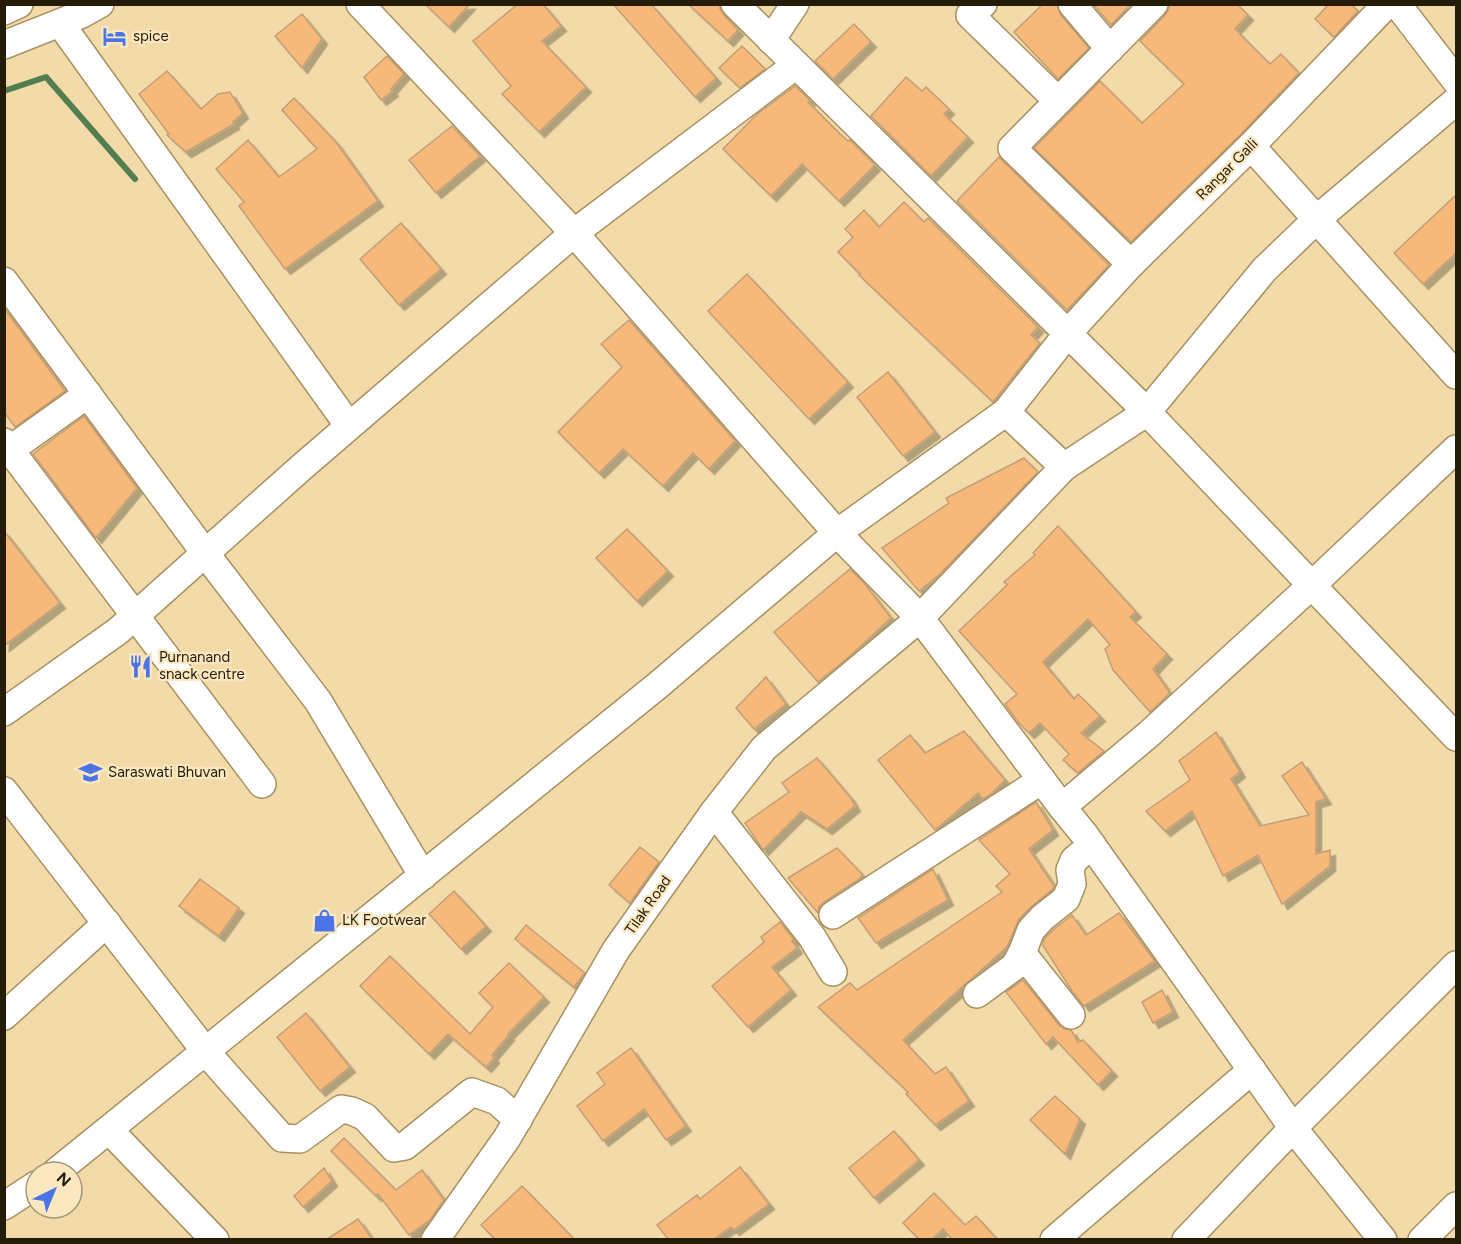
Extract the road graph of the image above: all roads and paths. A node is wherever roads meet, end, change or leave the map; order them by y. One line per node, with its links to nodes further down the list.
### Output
1 (19, 4): 11 (street)
2 (100, 4): 12 (street)
3 (360, 4): 22 (street)
4 (735, 4): 13 (street)
5 (795, 4): 13 (street)
6 (983, 4): 18 (street)
7 (1072, 4): 15 (street)
8 (1154, 4): 15 (street)
9 (1387, 4): 20 (street, Rangar Galli)
10 (1398, 4): 17 (street)
11 (4, 11)
12 (60, 23): 14 (street); 30 (street)
13 (771, 40): 16 (street)
14 (4, 45)
15 (1110, 49): 18 (street)
16 (796, 65): 22 (street); 25 (street)
17 (1456, 81)
18 (1058, 101): 23 (street)
19 (1456, 101): 21 (street, Tilak Road)
20 (1251, 146): 21 (street); 23 (street, Rangar Galli)
21 (1317, 219): 26 (street); 29 (street, Tilak Road)
22 (573, 233): 30 (street); 34 (street)
23 (1131, 264): 25 (street, Rangar Galli)
24 (4, 281): 27 (street)
25 (1068, 333): 28 (street, Rangar Galli); 29 (street)
26 (1456, 375)
27 (88, 394): 31 (street); 35 (street)
28 (1006, 412): 33 (street); 34 (street, Rangar Galli)
29 (1147, 412): 33 (street, Tilak Road); 36 (street)
30 (349, 426): 35 (street)
31 (6, 448): 37 (street)
32 (1456, 449): 36 (street)
33 (1064, 467): 38 (street, Tilak Road)
34 (837, 533): 38 (street); 47 (street, Rangar Galli)
35 (205, 553): 37 (street); 47 (street)
36 (1312, 585): 40 (street); 44 (street)
37 (135, 615): 39 (street); 42 (street)
38 (920, 618): 41 (street); 45 (street, Tilak Road)
39 (4, 712)
40 (1456, 737)
41 (1042, 780): 44 (street); 48 (street)
42 (262, 784)
43 (4, 791): 49 (street)
44 (1062, 807): 46 (street)
45 (714, 812): 52 (street); 58 (street, Tilak Road)
46 (1092, 845): 50 (street); 57 (street)
47 (423, 876): 56 (street, Rangar Galli)
48 (833, 915)
49 (107, 923): 55 (street); 56 (street)
50 (1022, 953): 53 (street); 54 (street)
51 (1456, 965): 59 (street)
52 (833, 972)
53 (977, 994)
54 (1071, 1015)
55 (4, 1016)
56 (206, 1052): 58 (street); 60 (street, Rangar Galli)
57 (1252, 1070): 59 (street); 68 (street)
58 (518, 1119): 65 (street, Tilak Road)
59 (1293, 1128): 66 (street); 69 (street)
60 (109, 1130): 61 (street, Rangar Galli); 67 (street)
61 (71, 1160)
62 (24, 1193): 63 (street)
63 (4, 1206)
64 (1452, 1217): 70 (street)
65 (447, 1234)
66 (1372, 1235)
67 (214, 1239)
68 (1054, 1239)
69 (1186, 1239)
70 (1422, 1239)

